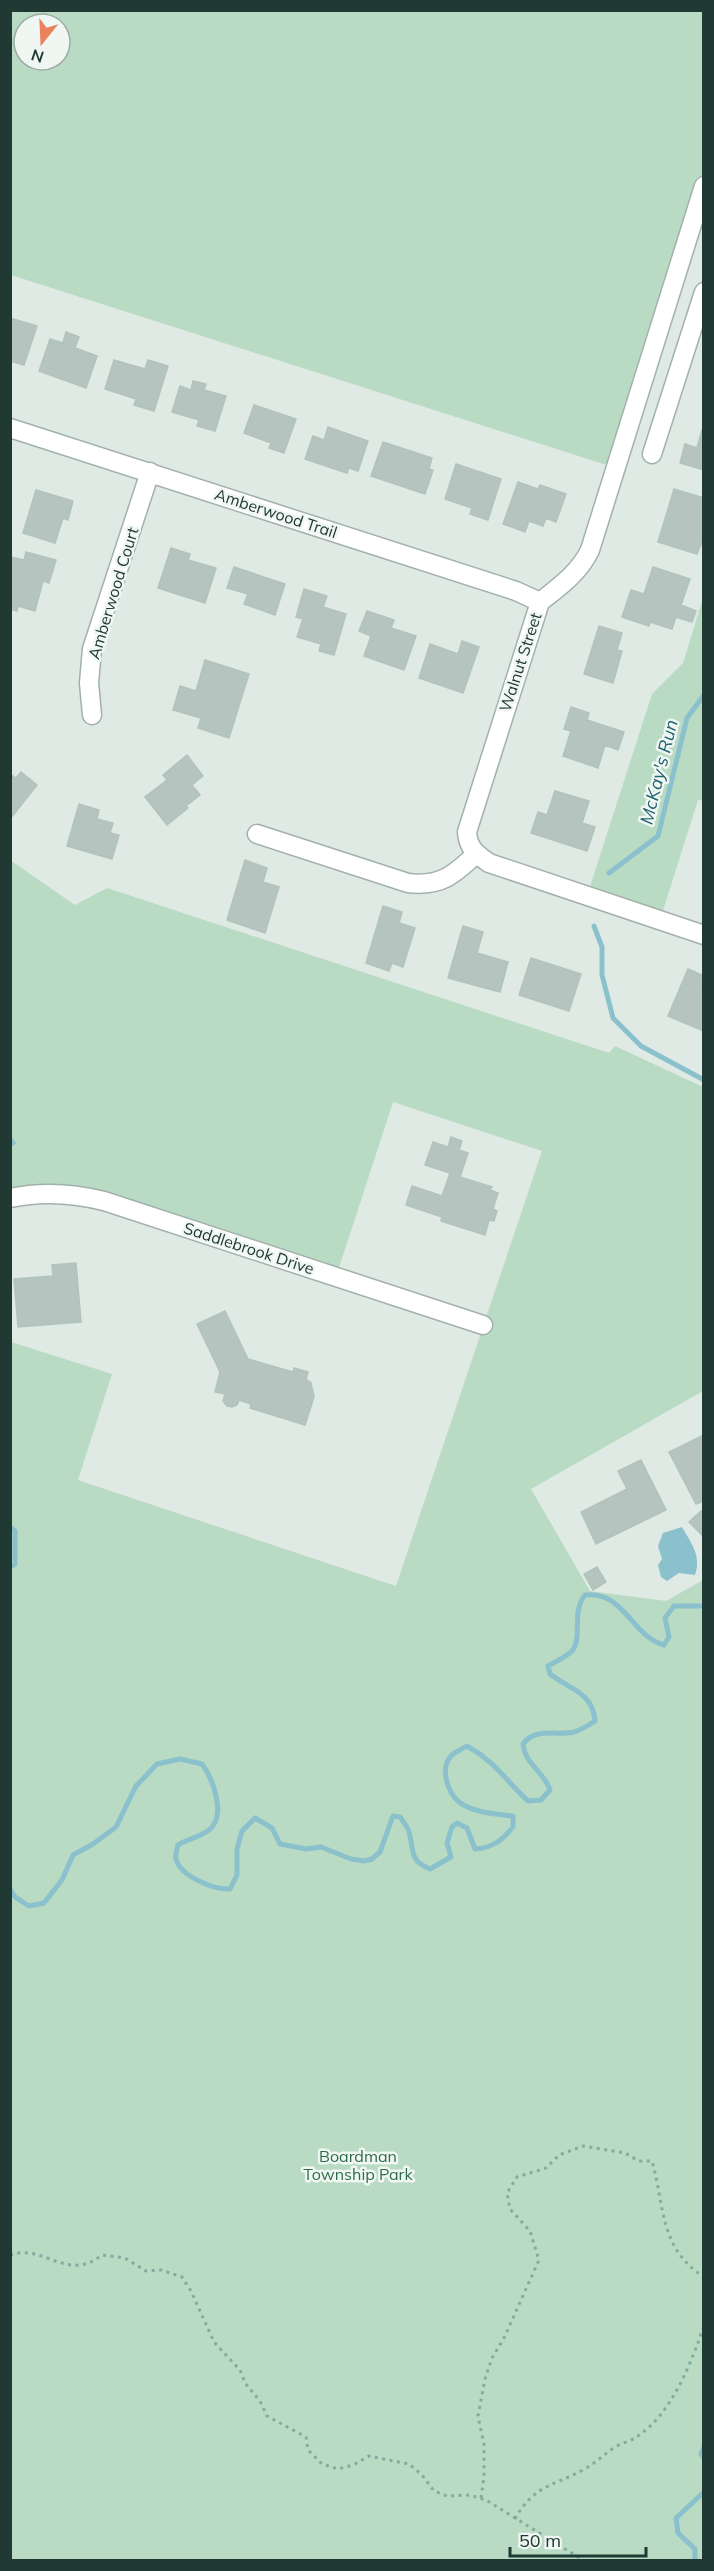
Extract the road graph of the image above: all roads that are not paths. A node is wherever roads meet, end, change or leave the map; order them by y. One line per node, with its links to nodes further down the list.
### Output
1 (704, 186): 3 (street, Walnut Street)
2 (704, 292): 4 (street)
3 (668, 303): 4 (street); 8 (street, Walnut Street)
4 (700, 314): 6 (street)
5 (10, 428): 7 (street, Amberwood Trail)
6 (652, 454)
7 (150, 472): 8 (street, Amberwood Trail); 9 (street, Amberwood Court)
8 (540, 602): 11 (street, Walnut Street)
9 (92, 715)
10 (257, 834): 11 (street)
11 (476, 854): 12 (street)
12 (704, 935)
13 (10, 1198): 14 (street, Saddlebrook Drive)
14 (483, 1325)

